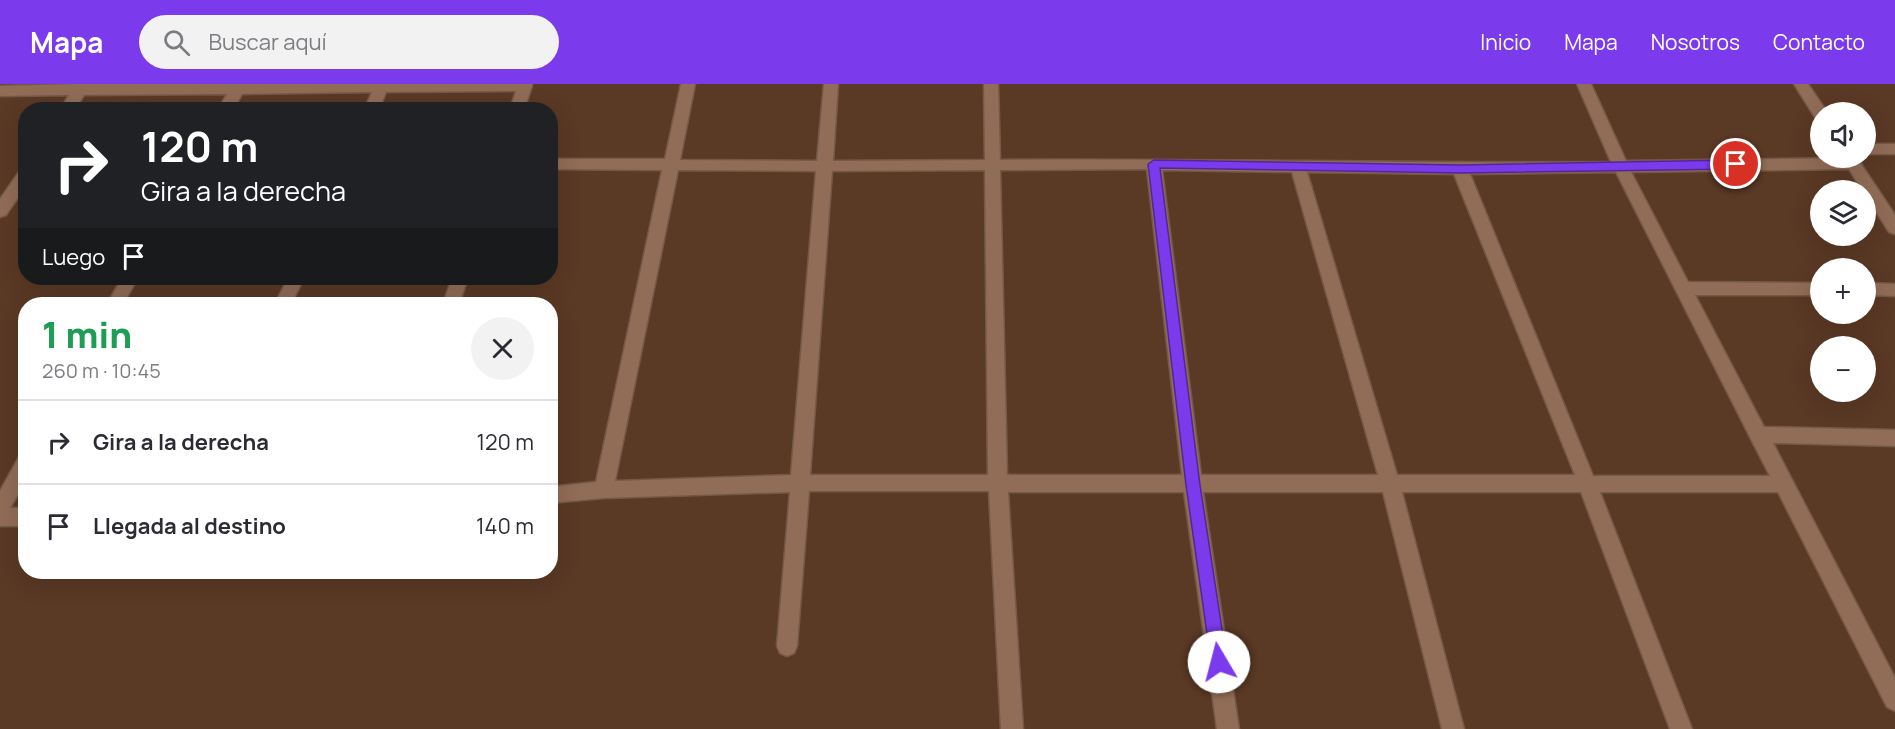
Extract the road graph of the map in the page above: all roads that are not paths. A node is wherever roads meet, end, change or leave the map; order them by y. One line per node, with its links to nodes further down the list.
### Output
1 (688, 84): 21 (street)
2 (831, 84): 23 (street)
3 (991, 84): 24 (street)
4 (1584, 84): 22 (street)
5 (1801, 84): 15 (street)
6 (525, 85): 8 (street); 14 (street)
7 (238, 86): 8 (street); 9 (street); 12 (street)
8 (382, 86): 13 (street)
9 (82, 87): 10 (street); 11 (street)
10 (0, 90)
11 (72, 102)
12 (229, 102)
13 (375, 102)
14 (520, 102)
15 (1813, 102)
16 (1876, 149): 17 (street)
17 (1895, 149)
18 (1810, 161): 22 (street)
19 (558, 164): 21 (street)
20 (1154, 164): 24 (street); 25 (street); 42 (street)
21 (672, 165): 23 (street); 44 (street)
22 (1620, 165): 27 (street); 31 (street)
23 (825, 166): 24 (street); 38 (street)
24 (993, 166): 41 (street)
25 (1298, 166): 27 (street); 43 (street)
26 (1856, 168): 30 (street)
27 (1461, 169): 39 (street)
28 (18, 184): 29 (street)
29 (0, 211)
30 (1895, 228)
31 (1684, 288): 32 (street); 35 (street)
32 (1810, 289)
33 (1876, 290): 34 (street)
34 (1895, 290)
35 (1758, 435): 36 (street); 40 (street)
36 (1895, 438)
37 (18, 477): 46 (street)
38 (800, 483): 41 (street); 44 (street); 49 (street)
39 (1587, 483): 40 (street); 43 (street); 54 (street)
40 (1784, 484): 50 (street)
41 (998, 485): 42 (street); 51 (street)
42 (1193, 485): 43 (street); 52 (street)
43 (1391, 486): 53 (street)
44 (604, 490): 45 (street)
45 (558, 494)
46 (0, 508)
47 (0, 517): 48 (street)
48 (18, 517)
49 (787, 646)
50 (1895, 700)
51 (1012, 729)
52 (1228, 729)
53 (1453, 729)
54 (1681, 729)

